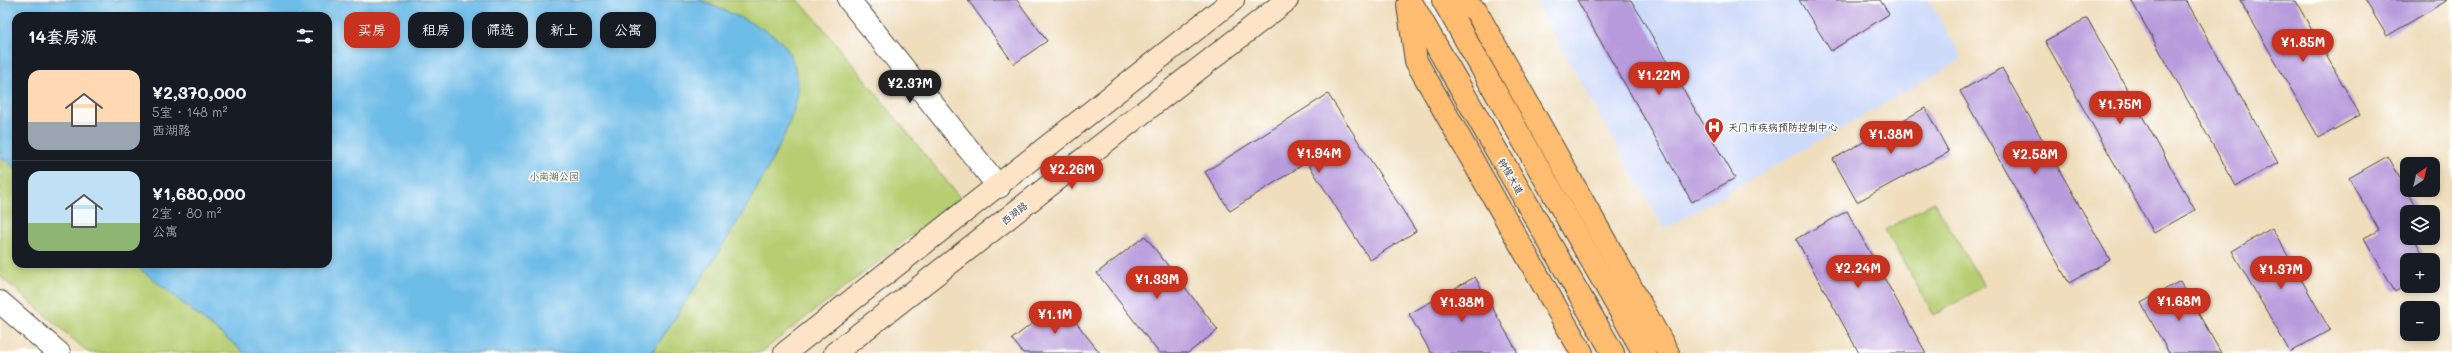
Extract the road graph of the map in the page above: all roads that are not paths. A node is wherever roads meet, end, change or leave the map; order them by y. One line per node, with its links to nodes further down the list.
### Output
1 (849, 0): 7 (street)
2 (1233, 0): 7 (main road)
3 (1287, 0): 11 (main road, 西湖路)
4 (1409, 0): 12 (highway); 13 (highway, 钟惺大道)
5 (1443, 0): 14 (highway)
6 (1460, 0): 15 (highway)
7 (999, 186): 10 (main road)
8 (0, 302): 9 (street)
9 (58, 353)
10 (785, 353)
11 (836, 353)
12 (1582, 353)
13 (1613, 353)
14 (1644, 353)
15 (1668, 353)

